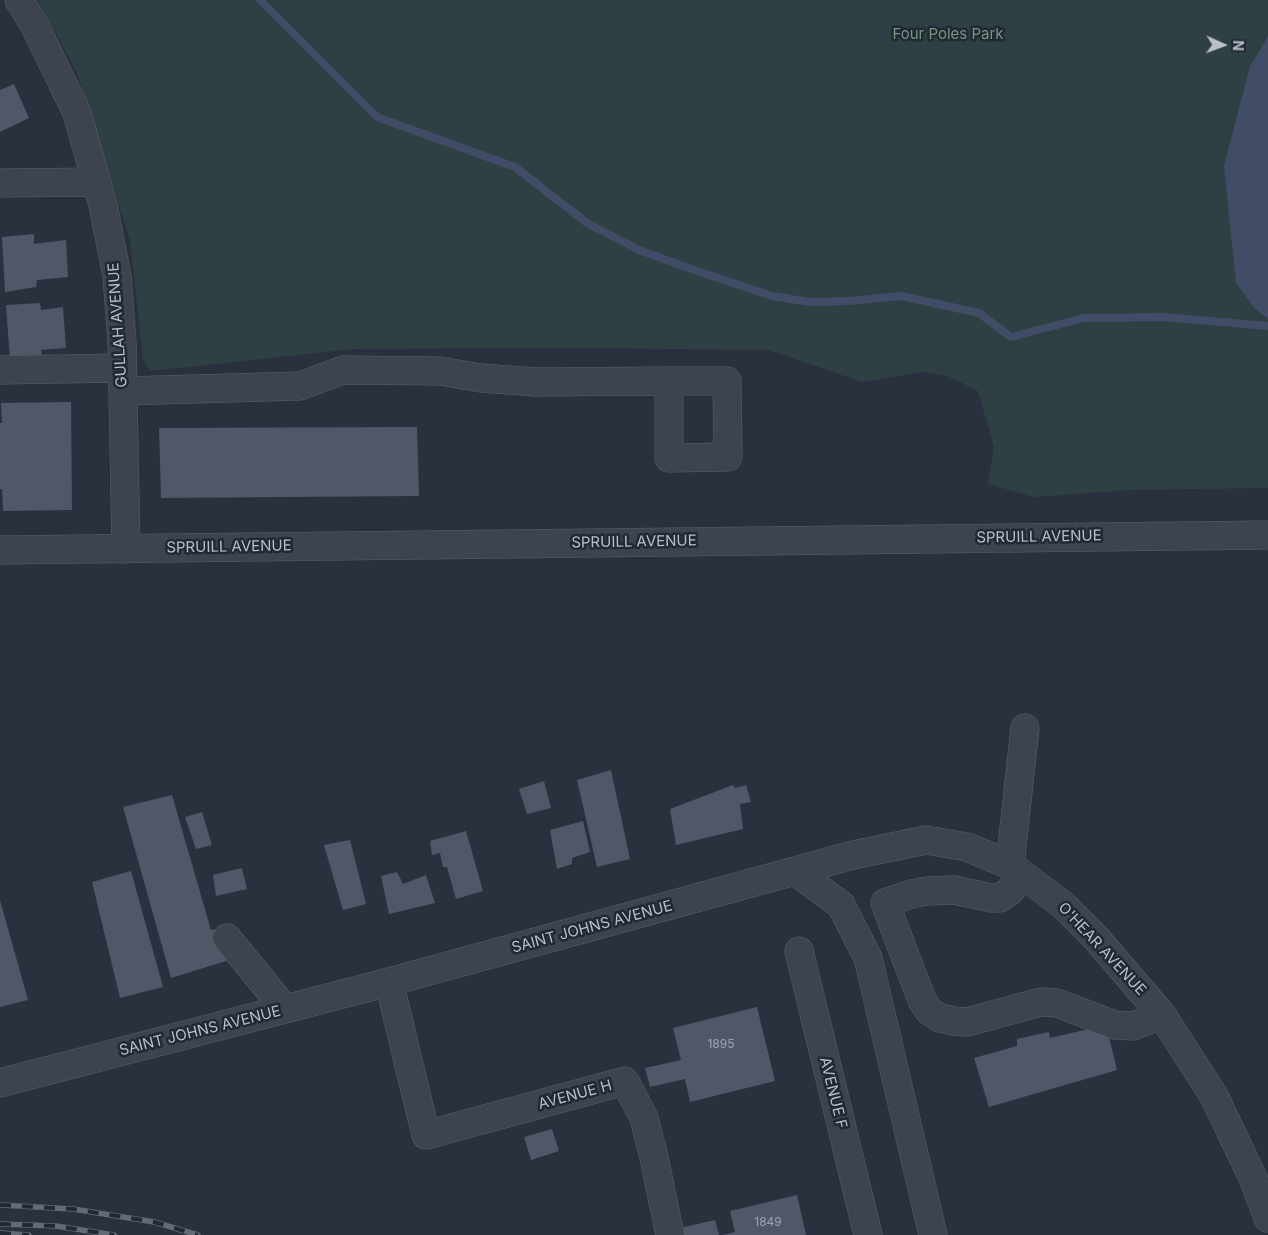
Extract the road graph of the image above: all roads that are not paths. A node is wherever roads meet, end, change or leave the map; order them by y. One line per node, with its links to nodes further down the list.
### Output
1 (19, 0): 2 (street, GULLAH AVENUE)
2 (96, 182): 3 (street); 5 (street, GULLAH AVENUE)
3 (0, 183)
4 (0, 370): 5 (street)
5 (122, 379): 6 (street); 8 (street, GULLAH AVENUE)
6 (668, 381)
7 (1268, 535): 8 (street, SPRUILL AVENUE)
8 (126, 549): 9 (street, SPRUILL AVENUE)
9 (0, 550)
10 (1025, 728): 11 (street)
11 (1017, 870): 12 (street, O'HEAR AVENUE); 17 (street, O'HEAR AVENUE); 17 (street)
12 (795, 871): 15 (street, SAINT JOHNS AVENUE); 22 (street)
13 (227, 938): 16 (street)
14 (799, 951): 21 (street, AVENUE F)
15 (389, 982): 16 (street, SAINT JOHNS AVENUE); 20 (street, AVENUE H)
16 (285, 1009): 18 (street, SAINT JOHNS AVENUE)
17 (1162, 1015): 19 (street, O'HEAR AVENUE)
18 (0, 1083)
19 (1268, 1218)
20 (670, 1235)
21 (868, 1235)
22 (933, 1235)

